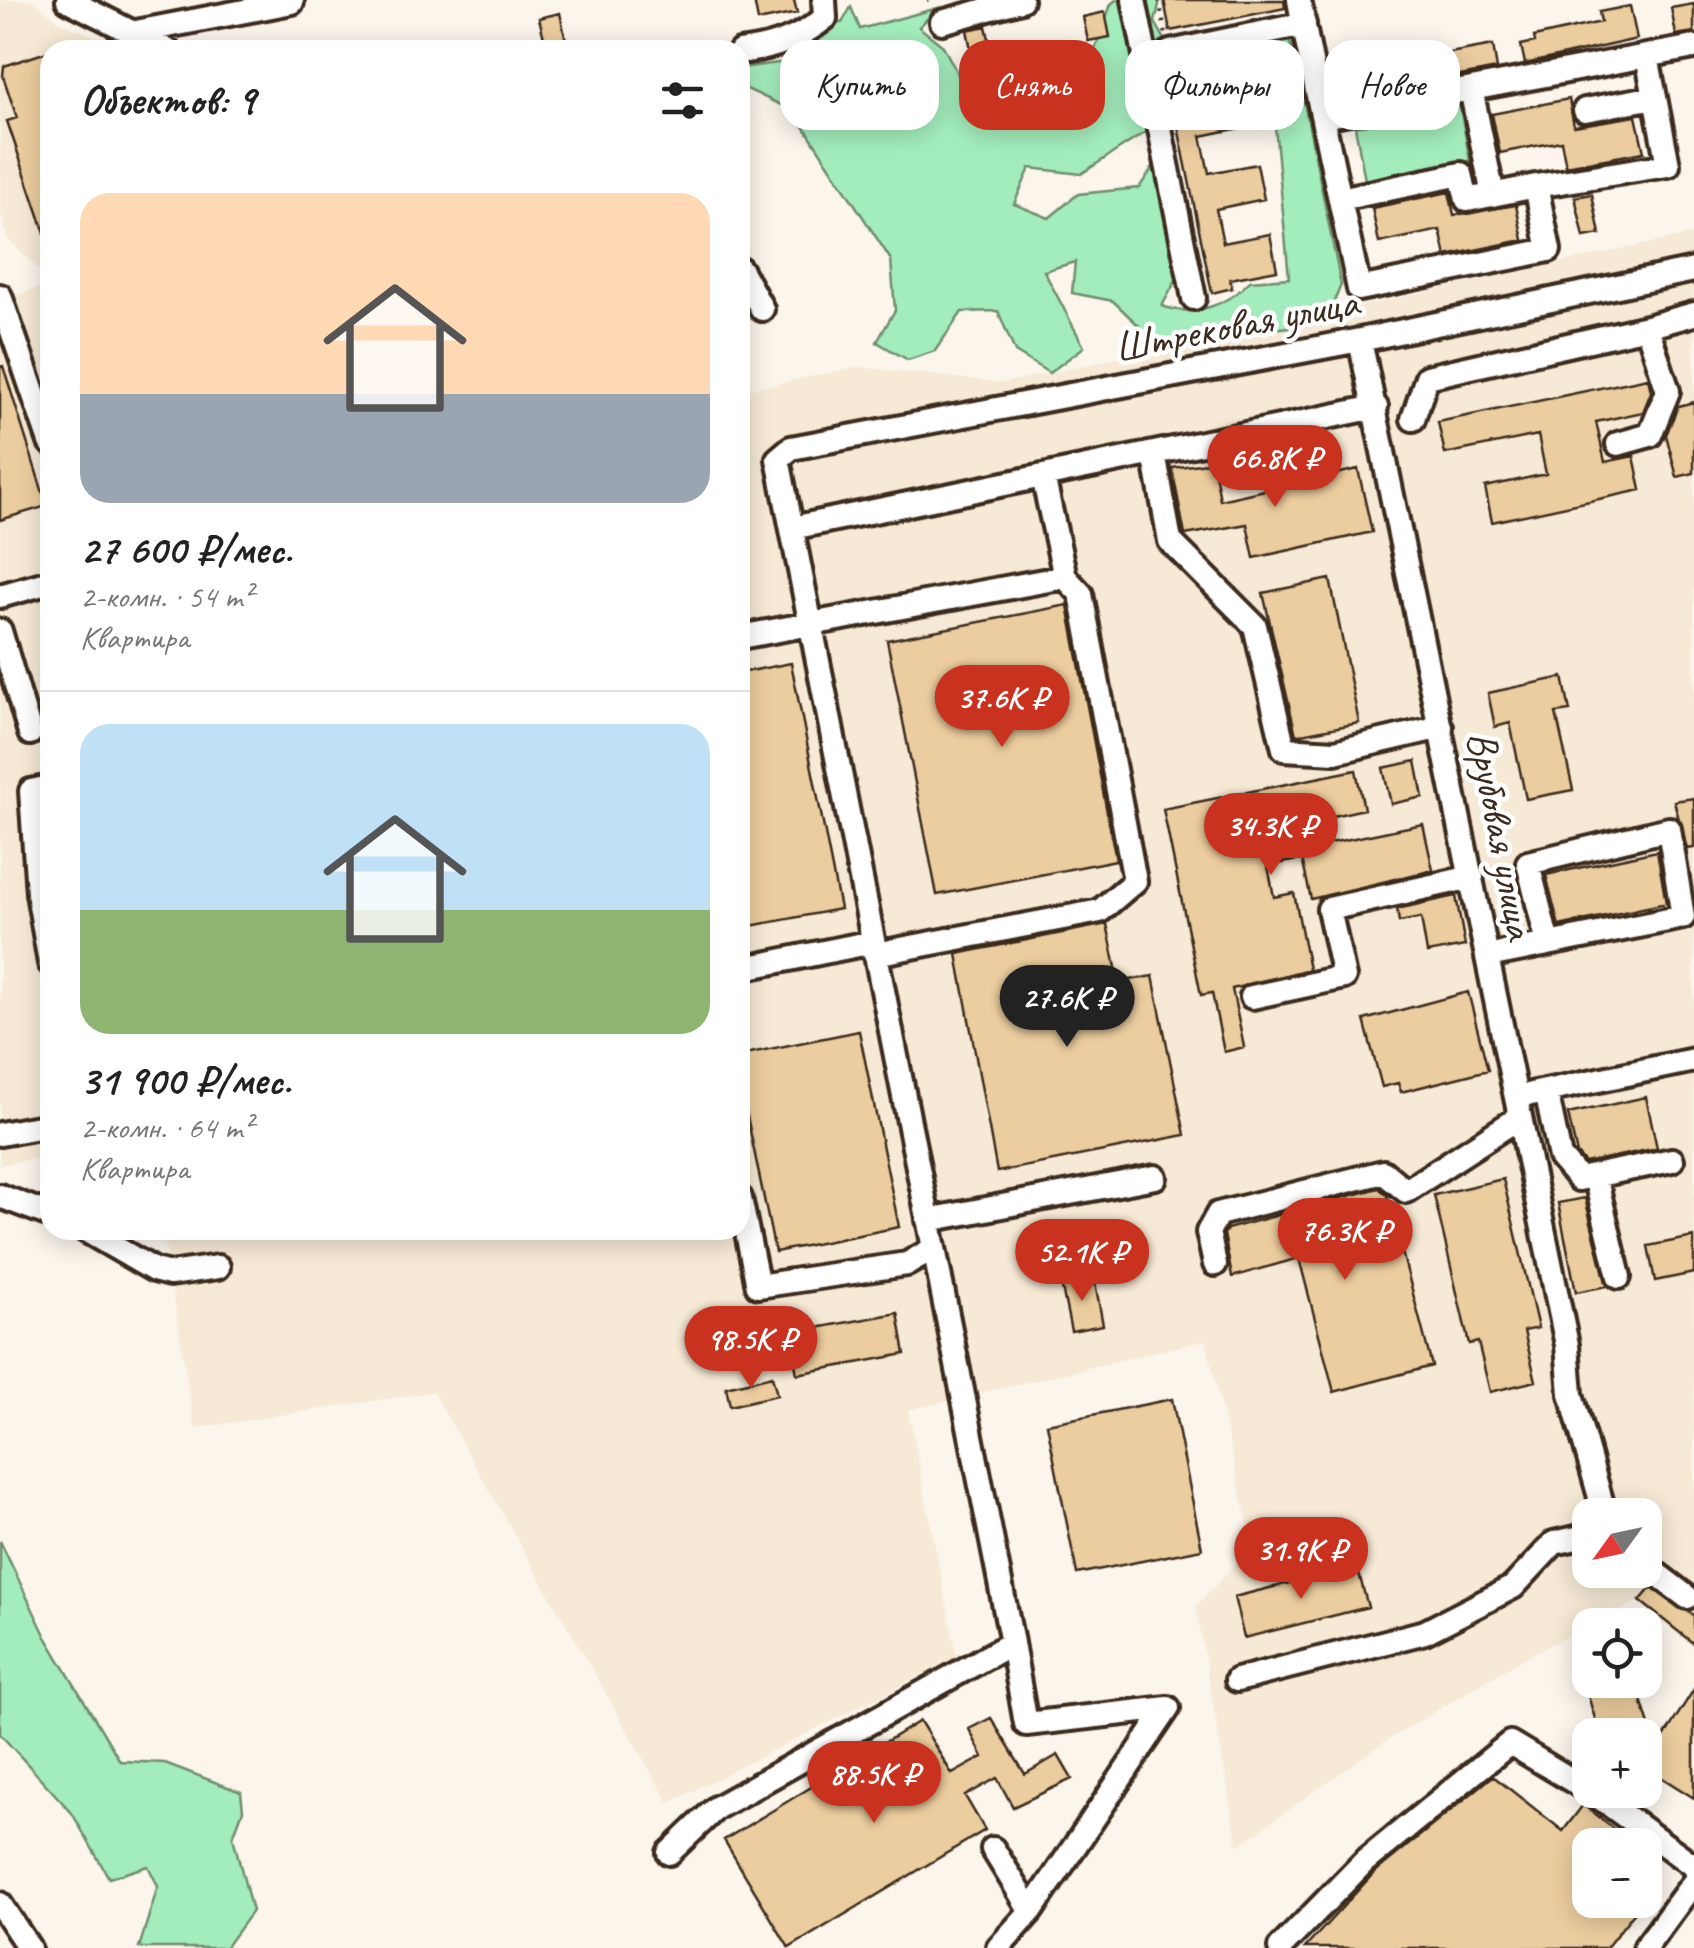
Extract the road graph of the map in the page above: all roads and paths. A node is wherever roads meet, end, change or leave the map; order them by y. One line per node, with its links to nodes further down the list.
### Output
1 (68, 0): 10 (street)
2 (824, 0): 15 (street)
3 (1020, 0): 8 (street)
4 (1134, 0): 27 (street)
5 (1159, 0): 12 (path)
6 (1299, 0): 9 (street)
7 (292, 2): 10 (street)
8 (942, 22)
9 (1304, 24): 13 (street); 20 (street)
10 (130, 33): 11 (street)
11 (145, 40)
12 (1167, 40)
13 (1227, 40)
14 (1694, 47): 16 (street)
15 (750, 51)
16 (1647, 56): 17 (street); 18 (street)
17 (1471, 89): 20 (street); 22 (street)
18 (1654, 97): 19 (street); 21 (street)
19 (1585, 110)
20 (1323, 117): 23 (street)
21 (1536, 186): 22 (street); 23 (street)
22 (1492, 195): 23 (street)
23 (1340, 198)
24 (1694, 270): 31 (street, Штрековая улица)
25 (750, 287): 28 (street)
26 (0, 296): 33 (street)
27 (1194, 298)
28 (762, 309)
29 (1694, 314): 30 (street)
30 (1647, 328): 34 (street); 35 (street)
31 (1360, 340): 32 (street, Врубовая улица); 38 (street, Штрековая улица)
32 (1376, 406): 36 (street); 45 (street, Врубовая улица)
33 (40, 413)
34 (1413, 420)
35 (1618, 444)
36 (1154, 453): 37 (street); 45 (street)
37 (1043, 476): 38 (street); 39 (street)
38 (792, 528): 42 (street)
39 (1064, 577): 42 (street); 51 (street)
40 (40, 585): 41 (street)
41 (0, 596)
42 (808, 624): 44 (street); 51 (street)
43 (0, 631): 46 (street)
44 (750, 635)
45 (1442, 728): 48 (street, Врубовая улица)
46 (30, 733)
47 (40, 789): 49 (street)
48 (1472, 877): 52 (street, Врубовая улица); 54 (street)
49 (40, 904)
50 (1548, 944): 50 (street); 52 (street)
51 (874, 948): 53 (street); 65 (street)
52 (1488, 956): 57 (street, Врубовая улица)
53 (750, 967)
54 (1252, 997)
55 (1694, 1060): 56 (street)
56 (1546, 1092): 57 (street); 61 (street)
57 (1518, 1106): 69 (street); 72 (street, Врубовая улица)
58 (40, 1127): 59 (street)
59 (0, 1134)
60 (1672, 1160): 61 (street)
61 (1594, 1176): 71 (street)
62 (1155, 1178): 65 (street)
63 (0, 1196): 64 (street)
64 (40, 1211)
65 (928, 1220): 68 (street)
66 (103, 1240): 70 (street)
67 (749, 1240): 68 (street)
68 (933, 1249): 76 (street)
69 (1215, 1264)
70 (218, 1267)
71 (1620, 1276)
72 (1600, 1498)
73 (1572, 1540): 77 (street)
74 (1662, 1577): 75 (street)
75 (1692, 1598)
76 (1012, 1643): 79 (street); 83 (street)
77 (1237, 1680)
78 (992, 1850): 83 (street)
79 (669, 1853)
80 (1694, 1866): 86 (street)
81 (1694, 1882): 87 (street)
82 (0, 1904): 84 (street)
83 (1031, 1911): 85 (street)
84 (28, 1948)
85 (998, 1948)
86 (1280, 1948)
87 (1645, 1948)

